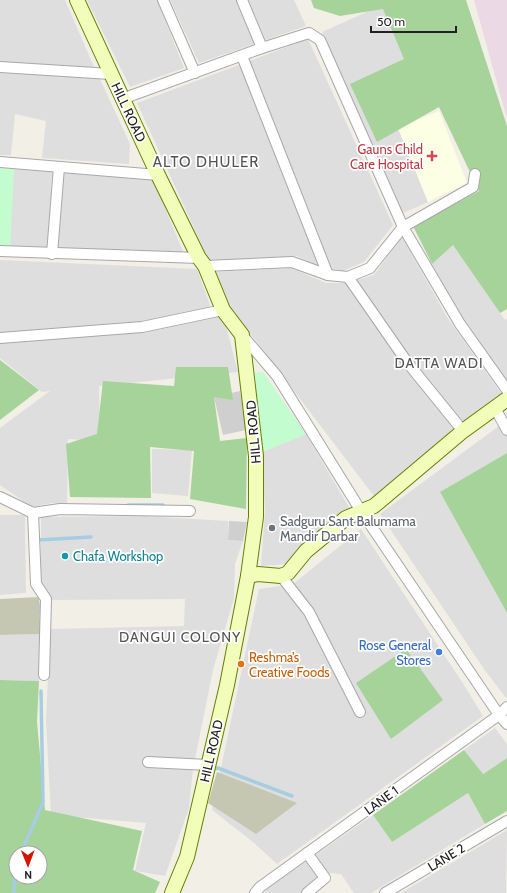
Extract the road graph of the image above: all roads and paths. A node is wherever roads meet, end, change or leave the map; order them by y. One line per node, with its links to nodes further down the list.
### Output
1 (77, 0): 8 (street, HILL ROAD)
2 (163, 0): 7 (street)
3 (242, 0): 4 (street)
4 (262, 48): 5 (street); 14 (street)
5 (242, 56): 7 (street); 18 (street)
6 (0, 67): 8 (street)
7 (194, 73): 9 (street)
8 (111, 74): 9 (street, HILL ROAD)
9 (122, 99): 13 (street, HILL ROAD)
10 (0, 162): 11 (street)
11 (58, 167): 13 (street); 16 (street)
12 (475, 174): 14 (street)
13 (158, 175): 17 (street, HILL ROAD)
14 (403, 227): 19 (street); 23 (street)
15 (0, 252): 16 (street)
16 (52, 254): 17 (street)
17 (202, 262): 18 (street); 20 (street, HILL ROAD)
18 (328, 275): 19 (street)
19 (348, 277): 27 (street)
20 (223, 310): 21 (street, HILL ROAD); 22 (street)
21 (242, 335): 30 (street); 32 (street, HILL ROAD)
22 (0, 338)
23 (507, 390)
24 (507, 399): 25 (street)
25 (495, 408): 26 (street); 27 (street)
26 (507, 430)
27 (463, 431): 30 (street)
28 (0, 497): 31 (street)
29 (190, 510): 31 (street)
30 (361, 511): 33 (street); 37 (street)
31 (33, 513): 34 (street)
32 (248, 576): 33 (street); 40 (street, HILL ROAD)
33 (281, 576): 36 (street)
34 (44, 675)
35 (507, 707): 37 (street, LANE 1)
36 (360, 712)
37 (499, 715): 38 (street); 42 (street, LANE 1)
38 (507, 724)
39 (148, 762): 40 (street)
40 (208, 765): 43 (street, HILL ROAD)
41 (507, 821): 46 (street, LANE 2)
42 (307, 853): 44 (street, LANE 1); 45 (street)
43 (172, 893)
44 (255, 893)
45 (307, 893)
46 (385, 893)

